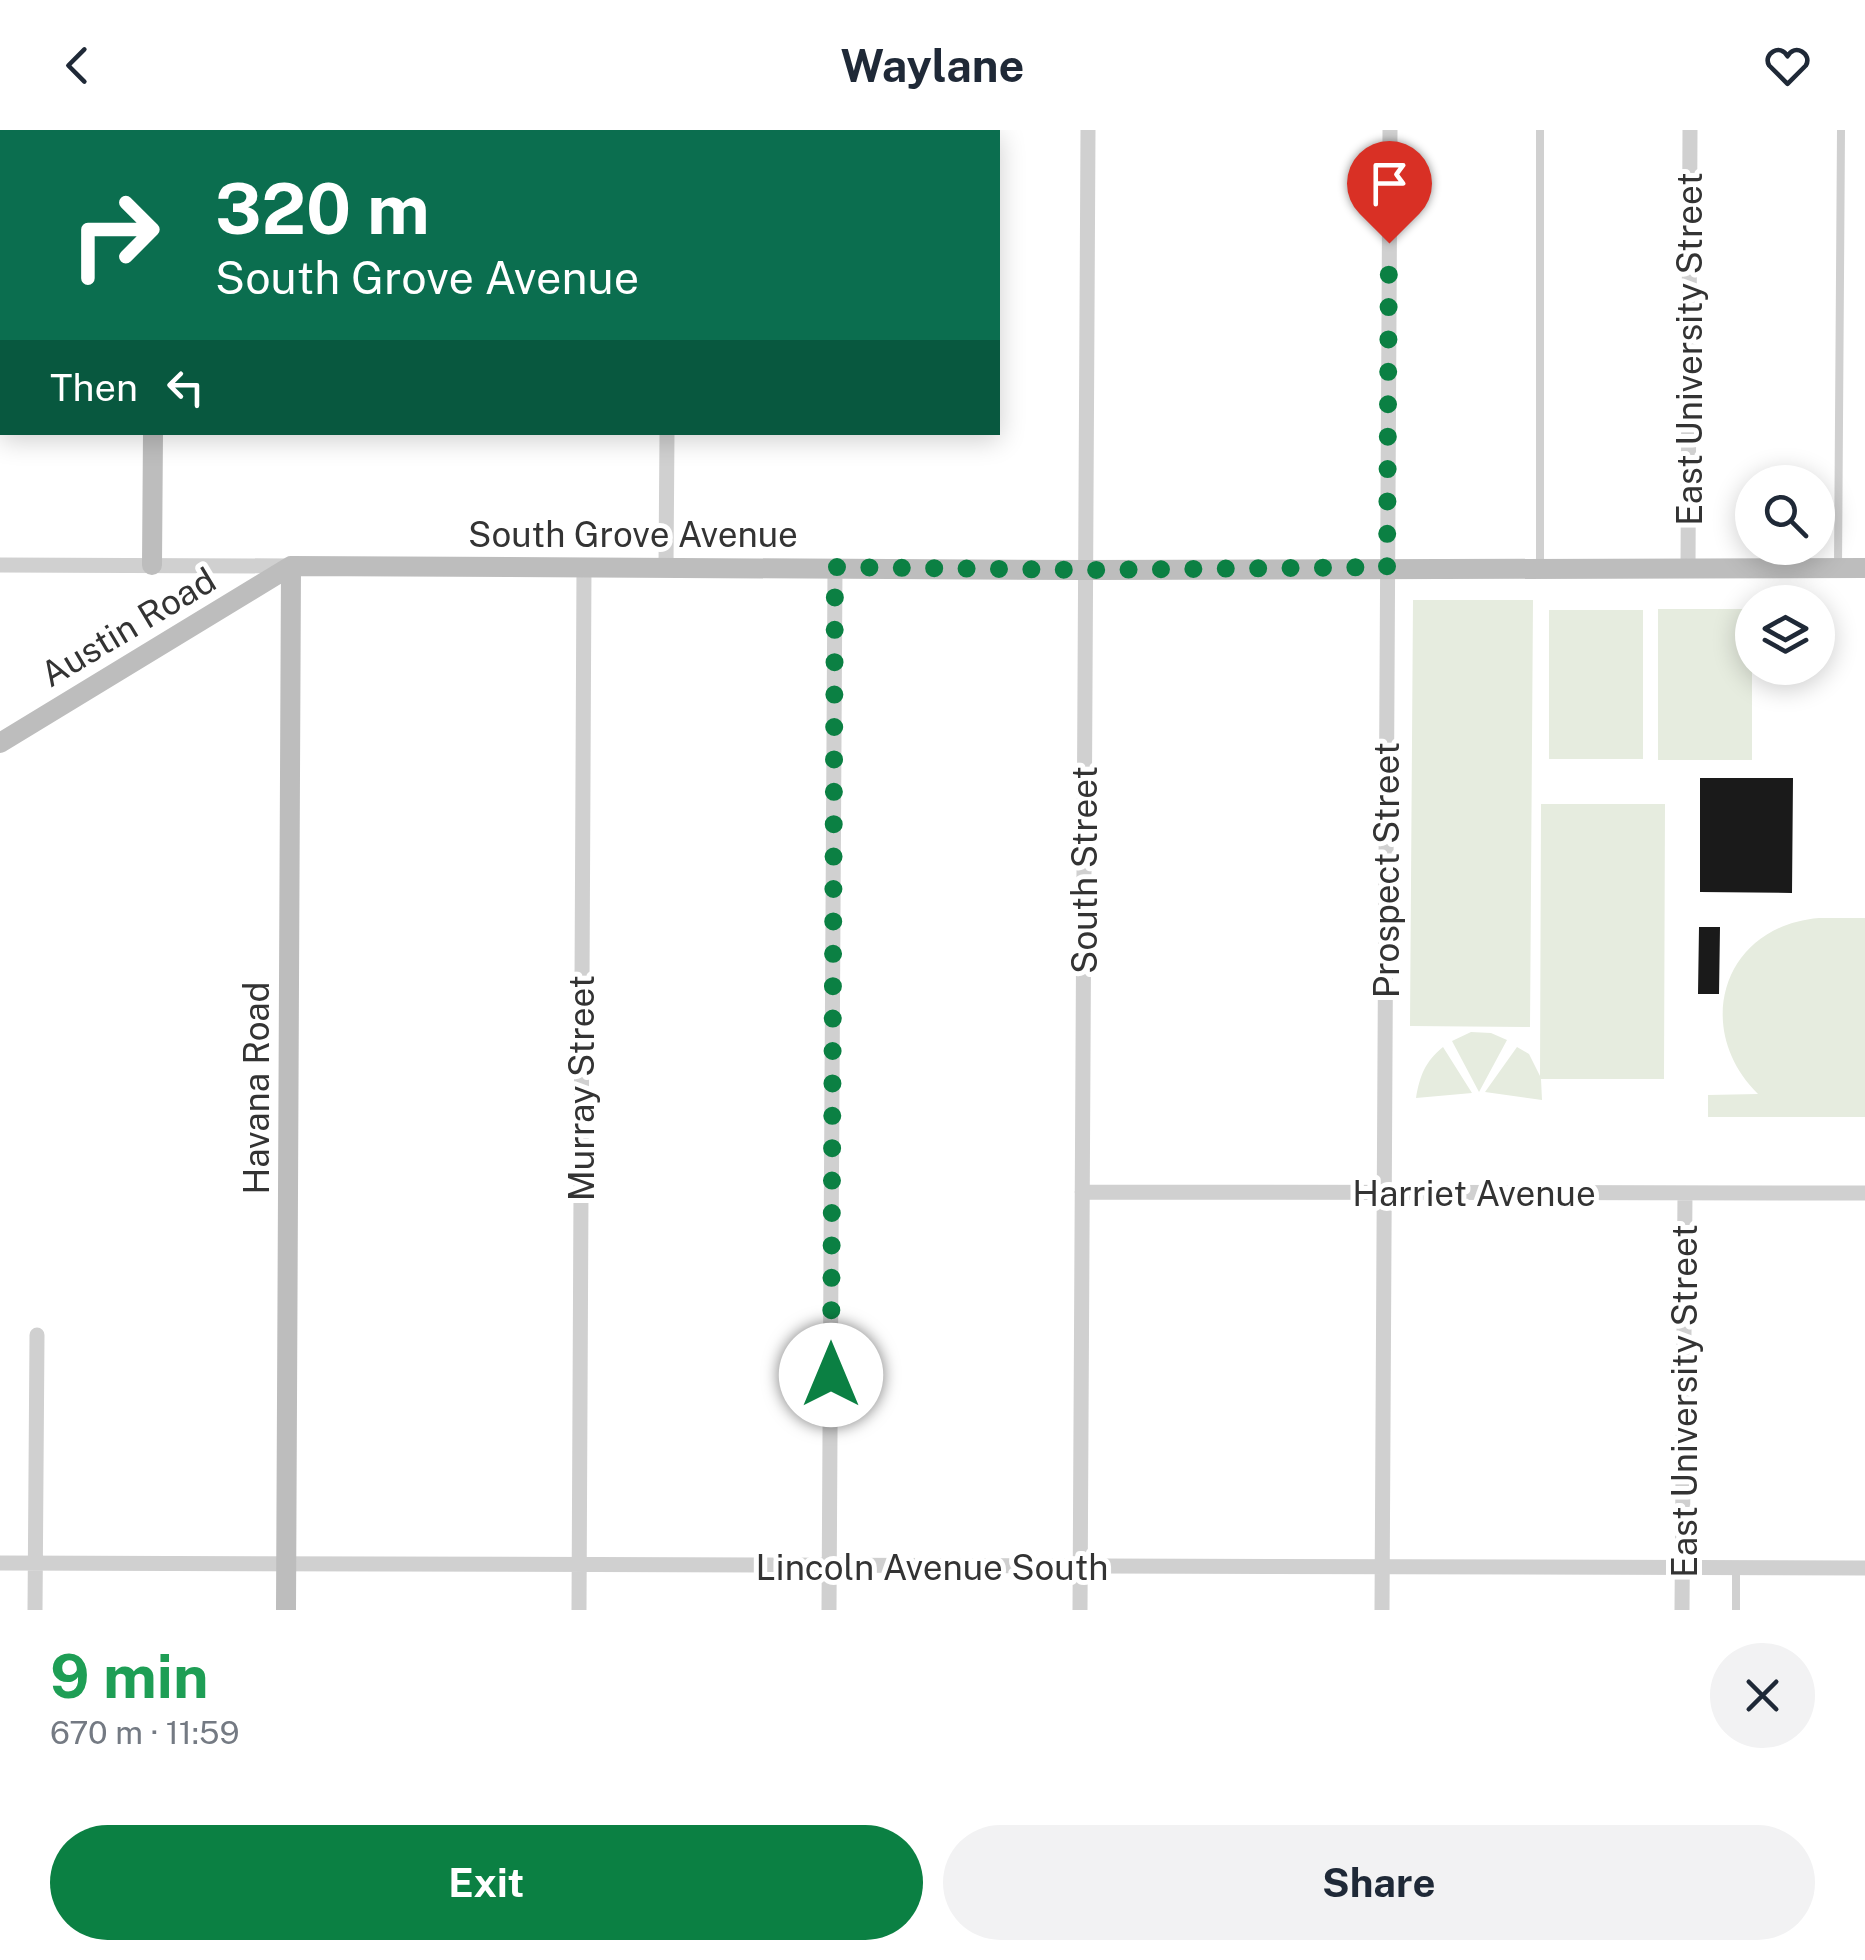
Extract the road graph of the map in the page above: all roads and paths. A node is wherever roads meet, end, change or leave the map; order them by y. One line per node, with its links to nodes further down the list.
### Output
1 (1088, 130): 19 (street, South Street)
2 (1390, 130): 14 (street, Prospect Street)
3 (1540, 130): 15 (lane)
4 (1690, 130): 16 (street, East University Street)
5 (1841, 130): 17 (lane)
6 (153, 435): 9 (street)
7 (667, 435): 12 (street)
8 (0, 564): 9 (street, South Grove Avenue)
9 (152, 564): 10 (street, South Grove Avenue)
10 (291, 566): 11 (street, South Grove Avenue); 20 (street, Austin Road); 28 (street, Havana Road)
11 (584, 566): 12 (street, South Grove Avenue); 29 (street, Murray Street)
12 (666, 566): 13 (street, South Grove Avenue)
13 (835, 567): 19 (street, South Grove Avenue); 30 (street)
14 (1387, 567): 15 (street, South Grove Avenue); 19 (street, South Grove Avenue); 22 (street, Prospect Street)
15 (1540, 568): 16 (street, South Grove Avenue)
16 (1688, 568): 17 (street, South Grove Avenue)
17 (1838, 568): 18 (street, South Grove Avenue)
18 (1865, 568)
19 (1086, 570): 21 (street, South Street)
20 (0, 743)
21 (1082, 1192): 22 (street, Harriet Avenue); 31 (street, South Street)
22 (1384, 1192): 23 (street, Harriet Avenue); 32 (street, Prospect Street)
23 (1685, 1193): 24 (street, Harriet Avenue); 33 (street, East University Street)
24 (1865, 1193)
25 (36, 1334): 27 (street)
26 (0, 1563): 27 (street, Lincoln Avenue South)
27 (36, 1564): 28 (street, Lincoln Avenue South); 36 (street)
28 (286, 1566): 29 (street, Lincoln Avenue South); 37 (street, Havana Road)
29 (579, 1567): 30 (street, Lincoln Avenue South); 38 (street, Murray Street)
30 (830, 1567): 31 (street, Lincoln Avenue South); 39 (street)
31 (1080, 1568): 32 (street, Lincoln Avenue South); 40 (street, South Street)
32 (1383, 1568): 33 (street, Lincoln Avenue South); 41 (street, Prospect Street)
33 (1683, 1568): 34 (street, Lincoln Avenue South); 42 (street, East University Street)
34 (1736, 1568): 35 (street, Lincoln Avenue South); 43 (lane)
35 (1865, 1568)
36 (35, 1610)
37 (286, 1610)
38 (579, 1610)
39 (830, 1610)
40 (1080, 1610)
41 (1382, 1610)
42 (1682, 1610)
43 (1736, 1610)

